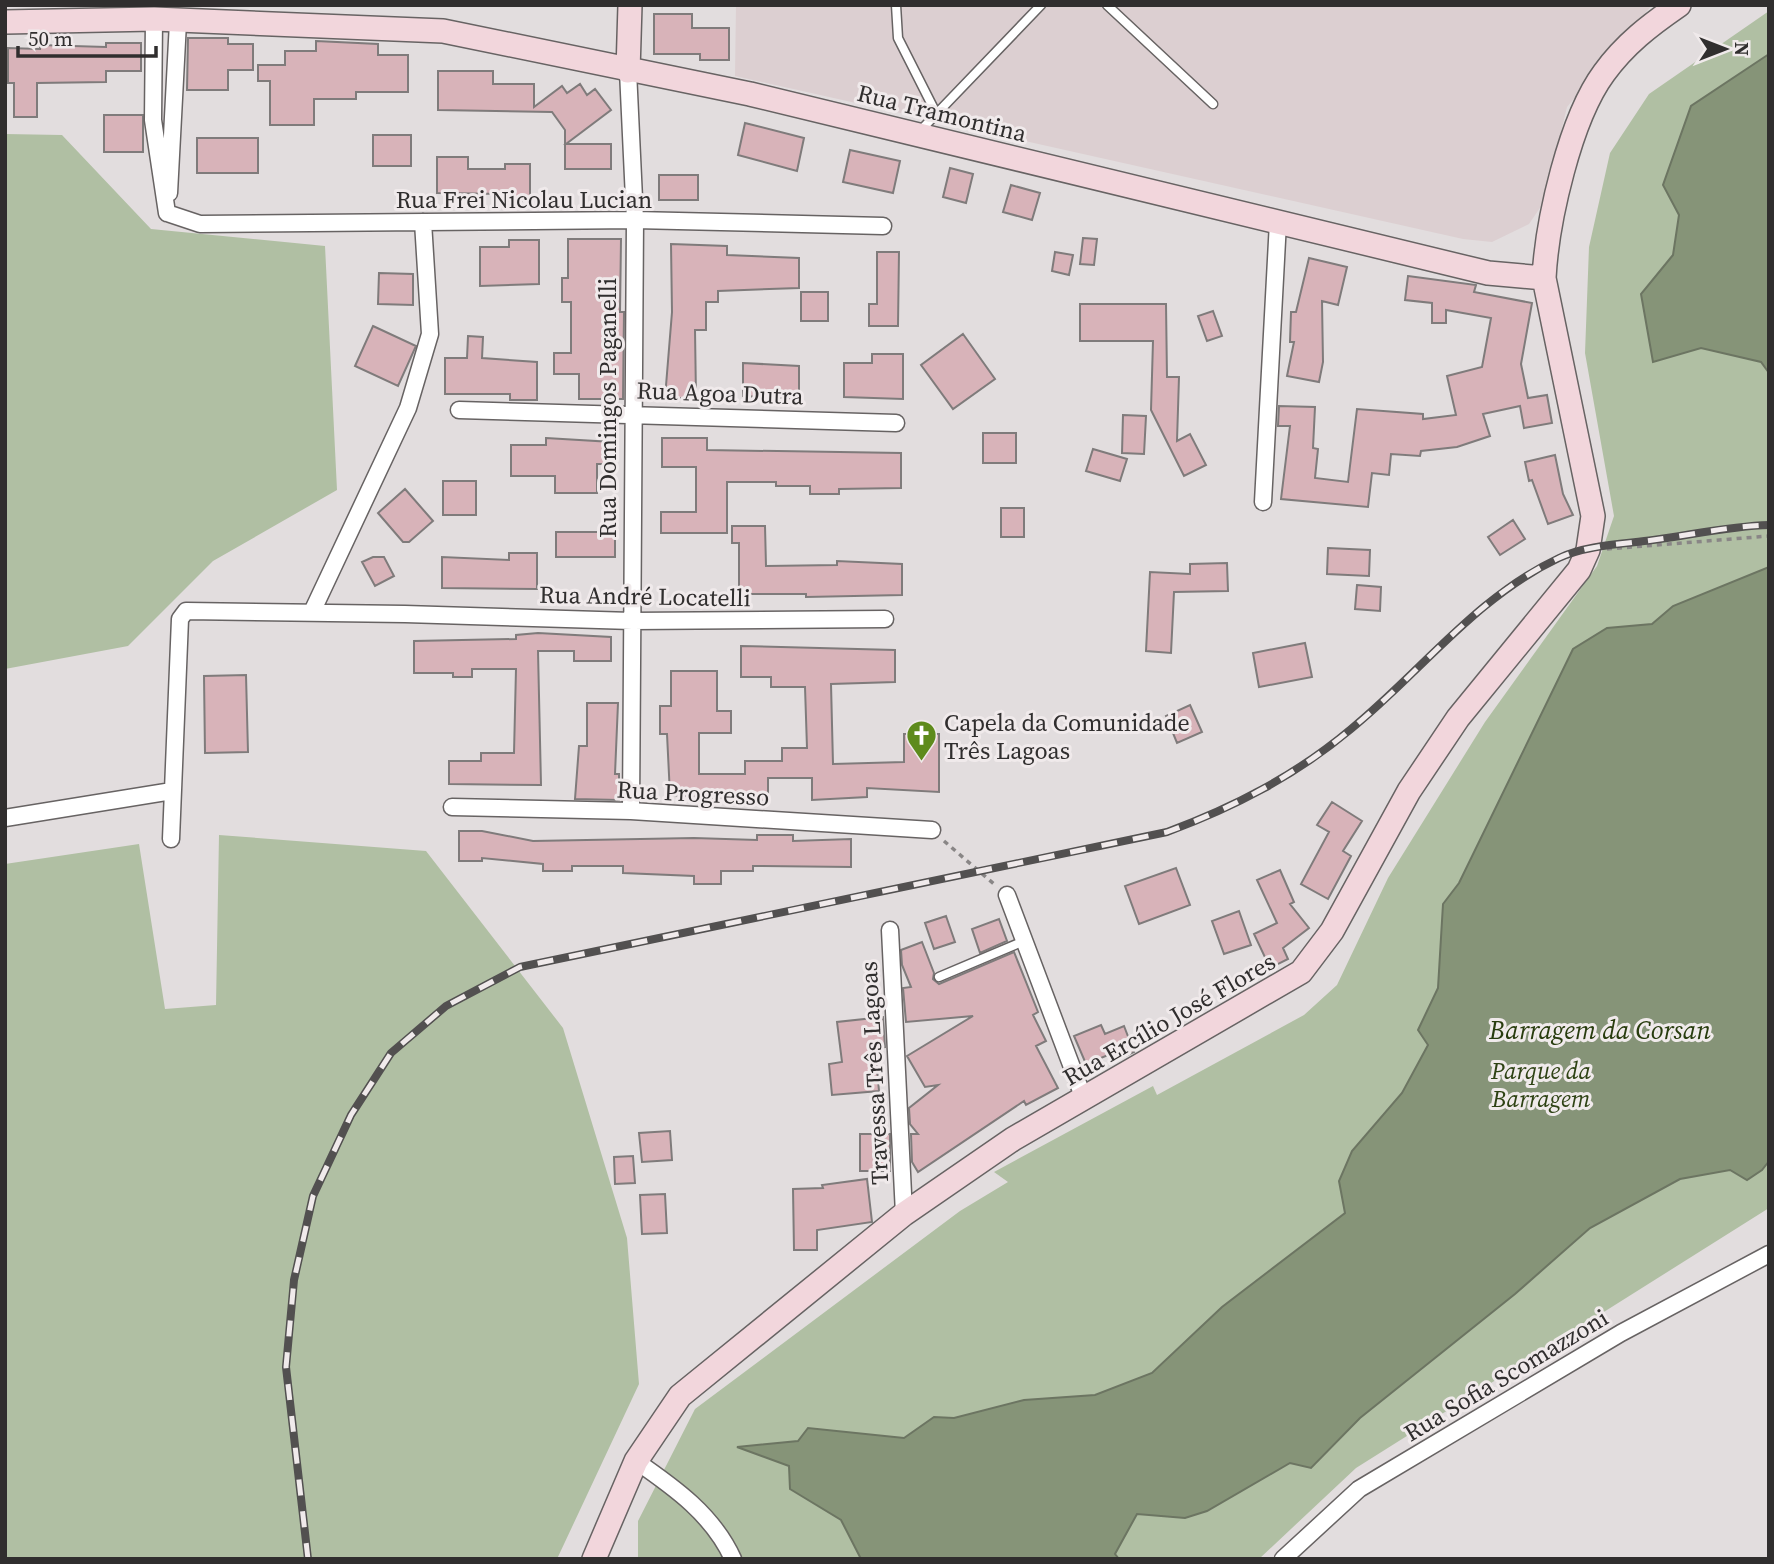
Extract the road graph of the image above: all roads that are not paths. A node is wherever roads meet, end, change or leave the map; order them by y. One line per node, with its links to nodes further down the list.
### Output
1 (630, 5): 9 (street, Rua Domingos Paganelli)
2 (896, 5): 11 (lane)
3 (1041, 5): 11 (lane)
4 (1107, 5): 10 (lane)
5 (1679, 5): 18 (street)
6 (154, 12): 7 (street, Rua Tramontina); 8 (street, Rua Tramontina); 13 (street)
7 (178, 14): 9 (street, Rua Tramontina); 13 (street)
8 (5, 22)
9 (628, 71): 12 (street, Rua Tramontina); 14 (street, Rua Domingos Paganelli)
10 (1213, 104)
11 (936, 113): 12 (lane)
12 (918, 135): 16 (street, Rua Tramontina)
13 (167, 213): 15 (street, Rua Frei Nicolau Lucian)
14 (635, 220): 15 (street, Rua Frei Nicolau Lucian); 17 (street, Rua Frei Nicolau Lucian); 20 (street, Rua Domingos Paganelli)
15 (424, 222): 23 (street)
16 (1278, 222): 18 (street, Rua Tramontina); 22 (street)
17 (883, 226)
18 (1544, 278): 36 (street, Rua Ercílio José Flores)
19 (459, 410): 20 (street, Rua Agoa Dutra)
20 (633, 413): 21 (street, Rua Agoa Dutra); 25 (street, Rua Domingos Paganelli)
21 (896, 423)
22 (1263, 502)
23 (313, 612): 25 (street, Rua André Locatelli); 26 (street, Rua André Locatelli)
24 (885, 619): 25 (street, Rua André Locatelli)
25 (632, 621): 28 (street, Rua Domingos Paganelli)
26 (172, 791): 29 (street); 31 (street)
27 (452, 807): 28 (street, Rua Progresso)
28 (631, 811): 30 (street, Rua Progresso)
29 (5, 818)
30 (932, 830)
31 (171, 839)
32 (1002, 891): 34 (street)
33 (890, 930): 37 (street, Travessa Três Lagoas)
34 (1024, 941): 35 (lane); 36 (street)
35 (939, 977)
36 (1084, 1099): 37 (street, Rua Ercílio José Flores)
37 (904, 1214): 39 (street, Rua Ercílio José Flores)
38 (1769, 1254): 42 (street, Rua Sofia Scomazzoni)
39 (636, 1461): 40 (street, Rua Ercílio José Flores); 41 (street)
40 (594, 1559)
41 (733, 1559)
42 (1283, 1559)

